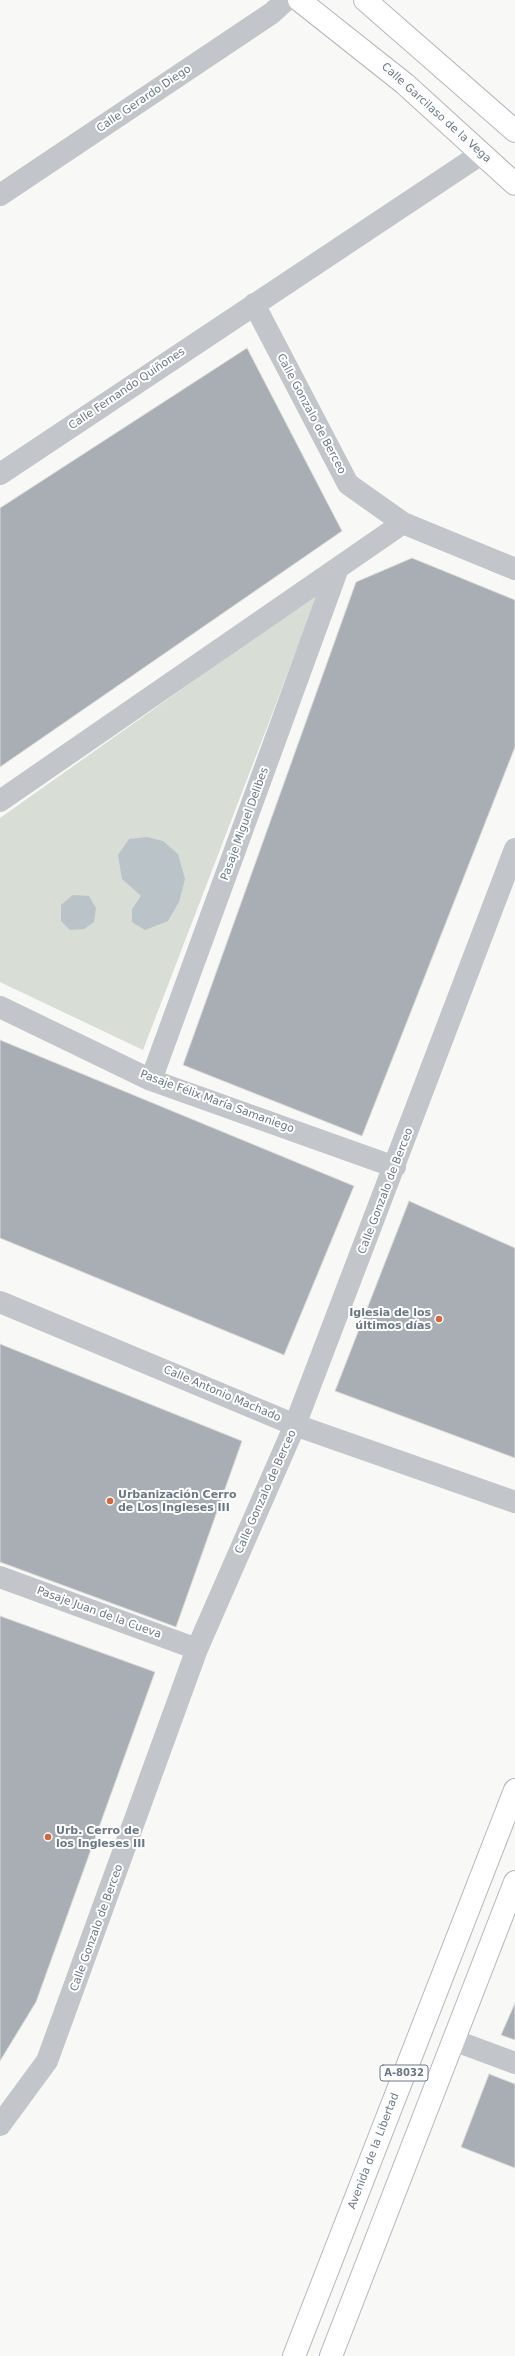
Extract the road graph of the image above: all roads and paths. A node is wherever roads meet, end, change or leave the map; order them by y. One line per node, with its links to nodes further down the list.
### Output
1 (286, 0): 7 (street, Calle Gerardo Diego)
2 (298, 0): 5 (main road, Calle Garcilaso de la Vega)
3 (365, 0): 4 (main road)
4 (515, 131)
5 (481, 154): 6 (main road, Calle Garcilaso de la Vega); 8 (street, Calle Fernando Quiñones)
6 (515, 184)
7 (0, 196)
8 (254, 304): 9 (street, Calle Fernando Quiñones); 10 (street, Calle Gonzalo de Berceo)
9 (0, 474)
10 (403, 523): 11 (street); 12 (street, Calle Gonzalo de Berceo)
11 (338, 568): 13 (street); 16 (street, Pasaje Miguel Delibes)
12 (515, 569)
13 (0, 801)
14 (515, 849): 17 (street, Calle Gonzalo de Berceo)
15 (0, 1007): 16 (street, Pasaje Félix María Samaniego)
16 (151, 1080): 17 (street, Pasaje Félix María Samaniego)
17 (395, 1167): 19 (street, Calle Gonzalo de Berceo)
18 (0, 1302): 19 (street, Calle Antonio Machado)
19 (295, 1424): 20 (street, Calle Antonio Machado); 22 (street, Calle Gonzalo de Berceo)
20 (515, 1502)
21 (0, 1577): 22 (street, Pasaje Juan de la Cueva)
22 (197, 1649): 27 (street, Calle Gonzalo de Berceo)
23 (515, 1790): 28 (main road, Avenida de la Libertad / A-8032)
24 (515, 1882): 25 (main road, A-8032)
25 (453, 2040): 26 (street); 29 (main road, A-8032)
26 (515, 2063)
27 (0, 2125)
28 (294, 2356)
29 (331, 2356)

